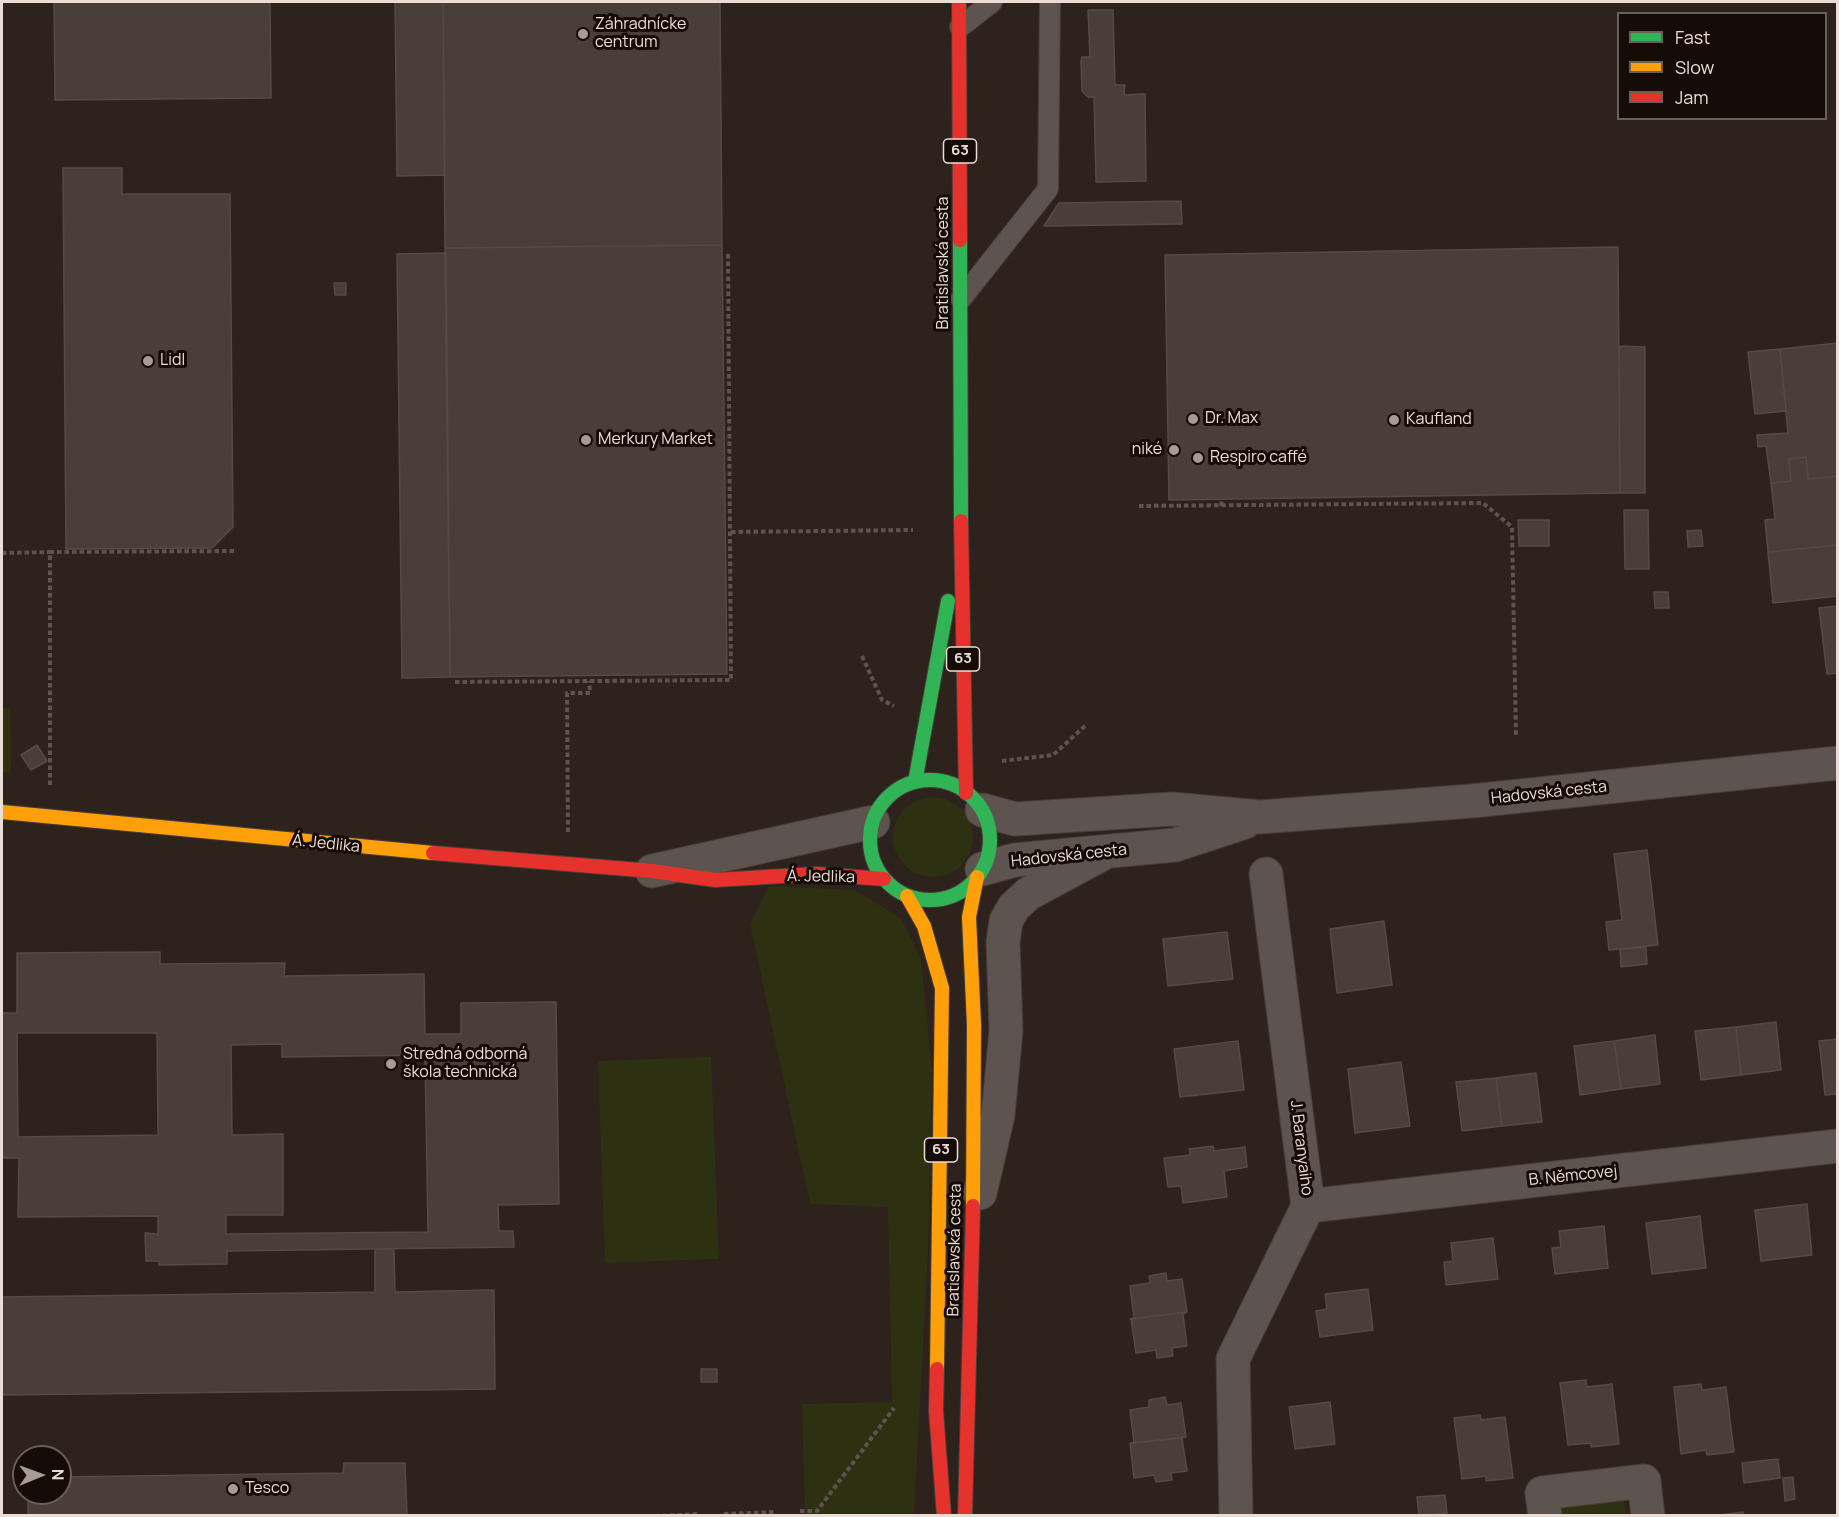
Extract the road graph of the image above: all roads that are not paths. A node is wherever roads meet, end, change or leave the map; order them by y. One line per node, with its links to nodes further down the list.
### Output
1 (959, 2): 4 (main road, Bratislavská cesta / 63)
2 (992, 2): 4 (lane)
3 (1050, 2): 5 (lane)
4 (960, 27): 5 (main road, Bratislavská cesta / 63)
5 (960, 300): 6 (main road, Bratislavská cesta / 63)
6 (962, 524): 8 (main road, Bratislavská cesta / 63); 9 (main road, Bratislavská cesta / 63)
7 (1838, 763): 11 (street, Hadovská cesta)
8 (915, 782): 9 (main road, Bratislavská cesta / 63); 12 (main road, Bratislavská cesta / 63)
9 (974, 802): 11 (street, Hadovská cesta); 15 (main road, Bratislavská cesta / 63)
10 (2, 812): 14 (main road, Á. Jedlika)
11 (1260, 817): 13 (street, Hadovská cesta)
12 (873, 822): 14 (street, Á. Jedlika); 17 (main road, Bratislavská cesta / 63)
13 (1104, 853): 15 (street, Hadovská cesta); 21 (street)
14 (652, 871): 17 (main road, Á. Jedlika)
15 (980, 873): 18 (main road); 21 (main road, Bratislavská cesta / 63)
16 (1266, 874): 20 (street, J. Baranyaiho)
17 (884, 879): 18 (main road, Bratislavská cesta / 63)
18 (907, 896): 22 (main road, Bratislavská cesta / 63)
19 (1838, 1146): 20 (street, B. Němcovej)
20 (1308, 1206): 24 (street, J. Baranyaiho)
21 (973, 1224): 23 (main road, Bratislavská cesta / 63)
22 (944, 1515)
23 (965, 1515)
24 (1236, 1515)
25 (1545, 1515): 26 (street)
26 (1648, 1515)

